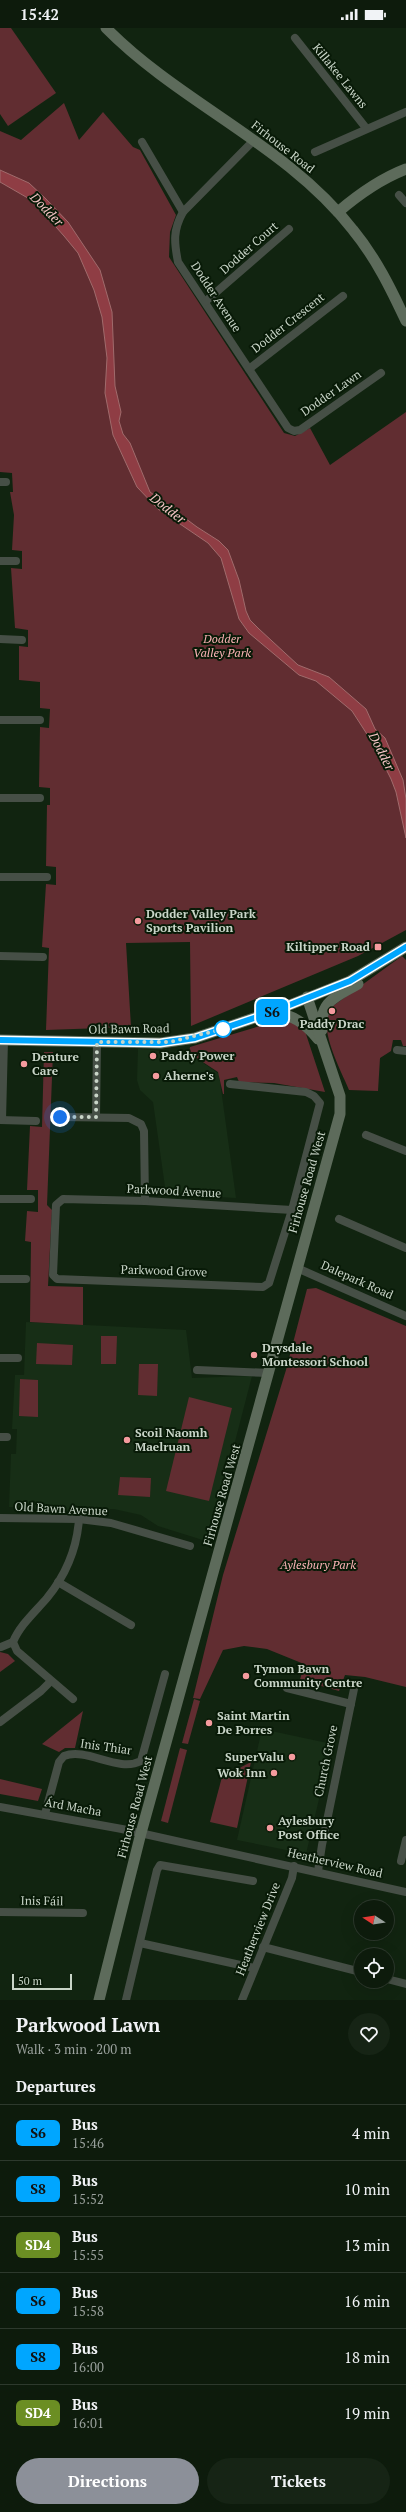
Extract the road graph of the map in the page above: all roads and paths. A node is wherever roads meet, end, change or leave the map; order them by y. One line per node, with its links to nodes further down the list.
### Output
1 (106, 28): 5 (street, Firhouse Road)
2 (295, 38): 4 (street, Killakee Lawns)
3 (406, 112): 4 (street)
4 (366, 128): 7 (street)
5 (254, 140): 11 (street, Dodder Avenue); 12 (street, Firhouse Road)
6 (142, 142): 11 (street)
7 (314, 152)
8 (406, 169): 12 (street)
9 (399, 195): 10 (street)
10 (406, 203)
11 (182, 212): 15 (street, Dodder Avenue)
12 (338, 212): 16 (street, Firhouse Road)
13 (289, 229): 15 (street, Dodder Court)
14 (343, 296): 17 (street, Dodder Crescent)
15 (206, 300): 17 (street, Dodder Avenue)
16 (406, 321)
17 (249, 369): 19 (street, Dodder Avenue)
18 (381, 373): 19 (street, Dodder Lawn)
19 (294, 431)
20 (0, 561): 21 (street)
21 (16, 561)
22 (0, 639): 23 (street)
23 (22, 640)
24 (0, 720): 25 (street)
25 (40, 720)
26 (0, 798): 27 (street)
27 (40, 798)
28 (0, 876): 29 (street)
29 (47, 877)
30 (406, 947): 32 (street, Old Bawn Road)
31 (0, 956): 33 (street)
32 (392, 956): 34 (street, Old Bawn Road); 38 (street)
33 (42, 957)
34 (307, 998): 35 (street, Old Bawn Road); 38 (street, Firhouse Road West)
35 (272, 1012): 37 (street, Old Bawn Road); 38 (street)
36 (2, 1040): 37 (street, Old Bawn Road); 44 (street)
37 (97, 1042): 43 (street)
38 (323, 1046): 55 (street, Firhouse Road West)
39 (397, 1050): 40 (street)
40 (406, 1051)
41 (230, 1084): 52 (street)
42 (60, 1117): 43 (street)
43 (96, 1117): 50 (street)
44 (1, 1120): 45 (street)
45 (36, 1121)
46 (366, 1135): 47 (street)
47 (406, 1151)
48 (0, 1199): 49 (street)
49 (31, 1199)
50 (145, 1201): 51 (street, Parkwood Avenue); 52 (street, Parkwood Avenue)
51 (56, 1205): 52 (street, Parkwood Grove)
52 (292, 1210)
53 (339, 1219): 54 (street)
54 (406, 1248)
55 (297, 1268): 58 (street, Dalepark Road); 62 (street, Firhouse Road West)
56 (0, 1278): 57 (street)
57 (26, 1279)
58 (406, 1316)
59 (0, 1358): 60 (street)
60 (18, 1358)
61 (197, 1370): 62 (street)
62 (269, 1373): 79 (street, Firhouse Road West)
63 (0, 1518): 64 (street, Old Bawn Avenue)
64 (79, 1519): 65 (street, Old Bawn Avenue); 66 (street)
65 (190, 1546)
66 (58, 1582): 67 (street); 68 (street)
67 (131, 1625)
68 (13, 1642): 69 (street); 71 (street)
69 (1, 1647)
70 (165, 1674): 78 (street, Inis Thiar)
71 (50, 1681): 74 (street); 76 (street)
72 (286, 1688): 75 (street)
73 (354, 1689): 75 (street, Church Grove)
74 (73, 1699)
75 (351, 1704): 83 (street, Church Grove)
76 (0, 1722)
77 (0, 1807): 78 (street, Árd Macha)
78 (45, 1814): 79 (street, Árd Macha)
79 (141, 1833): 82 (street, Heatherview Road); 94 (street, Firhouse Road West)
80 (406, 1840): 81 (street)
81 (401, 1861)
82 (294, 1866): 83 (street, Heatherview Road); 89 (street, Heatherview Drive)
83 (318, 1871): 85 (street, Heatherview Road)
84 (253, 1881): 88 (street)
85 (406, 1892)
86 (0, 1912): 87 (street, Inis Fáil)
87 (83, 1913)
88 (140, 1943): 90 (street); 95 (street)
89 (263, 1946): 90 (street, Heatherview Drive); 91 (street)
90 (254, 1968): 96 (street, Heatherview Drive)
91 (354, 1970)
92 (394, 1981): 93 (street)
93 (406, 1984)
94 (99, 2000)
95 (126, 2000)
96 (242, 2000)

